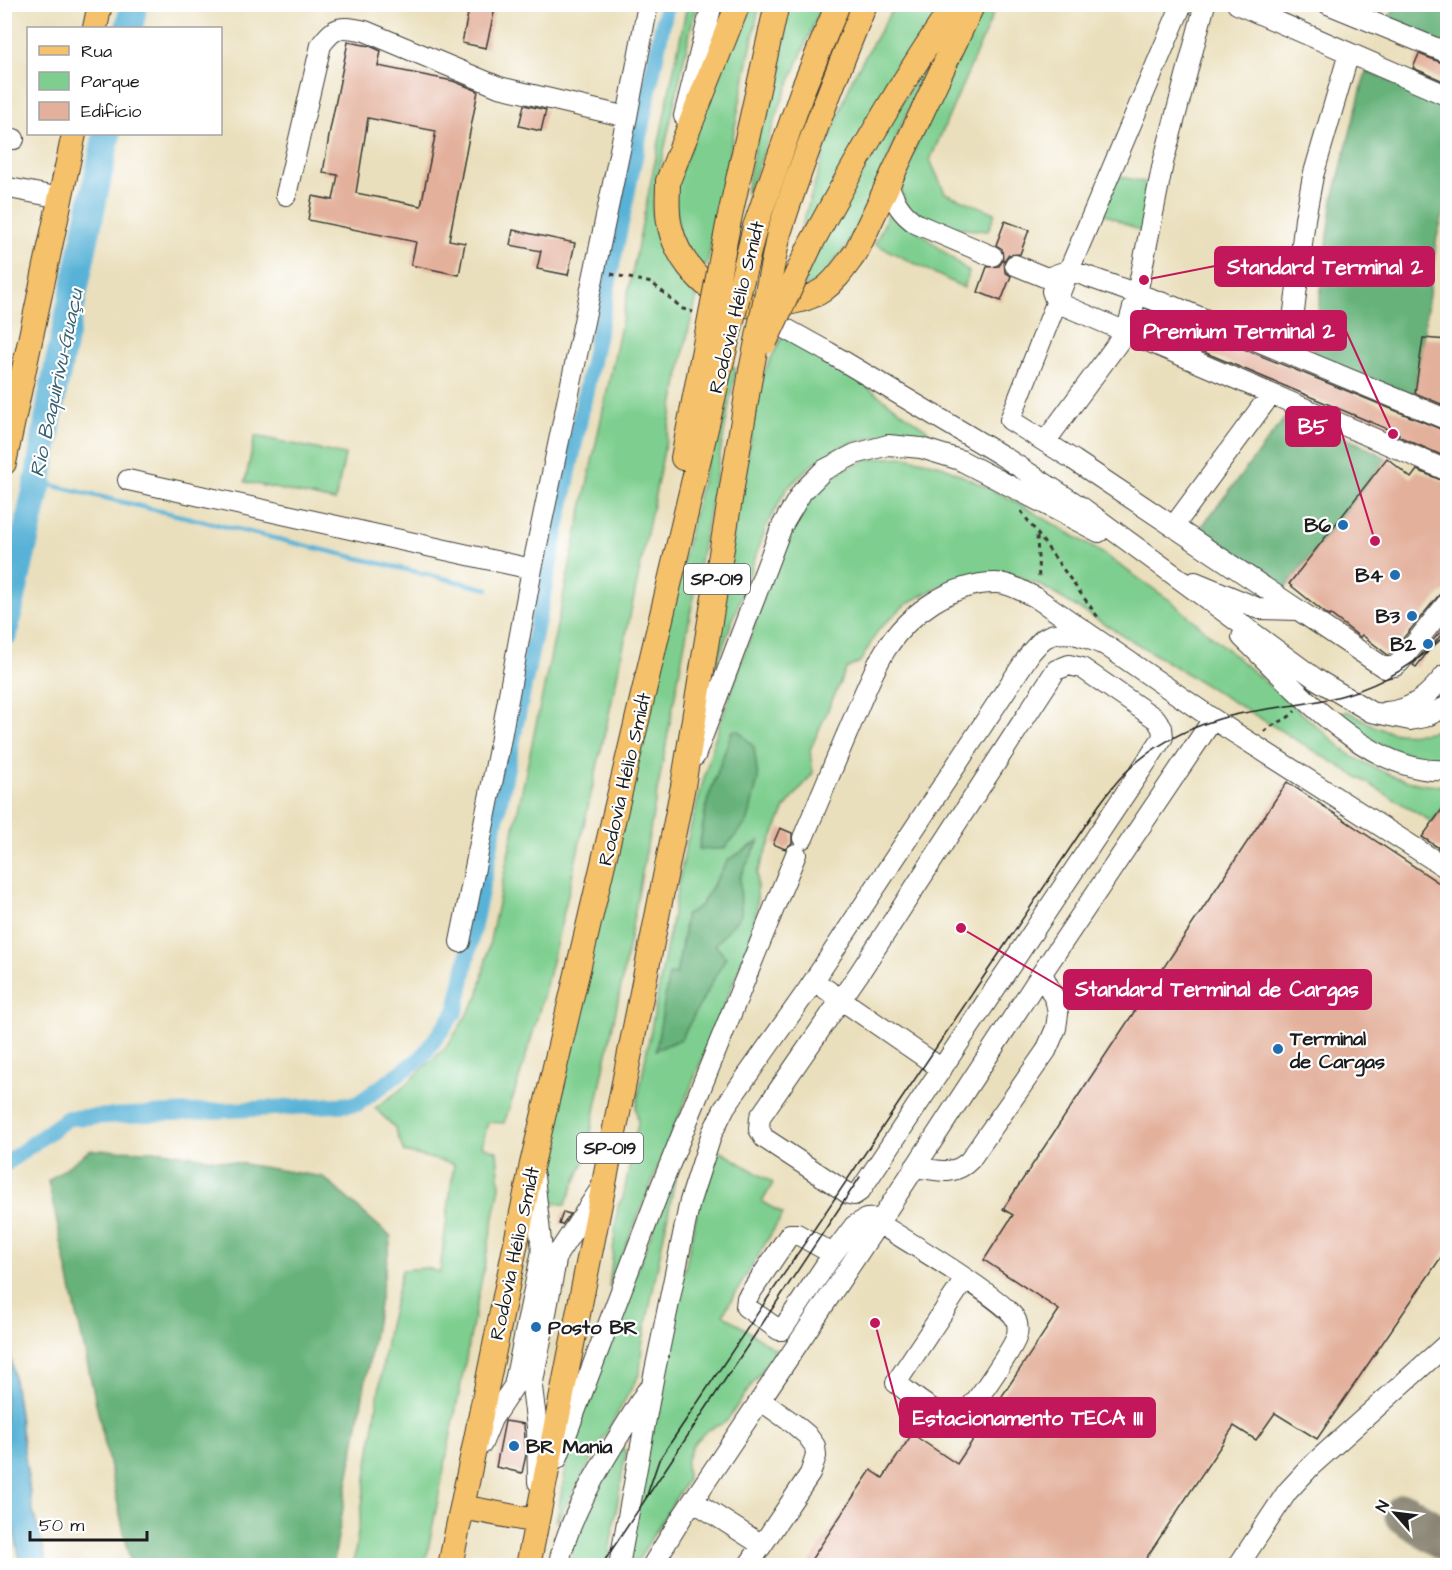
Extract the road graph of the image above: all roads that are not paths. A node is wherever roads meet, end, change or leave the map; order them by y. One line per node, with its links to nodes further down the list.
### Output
1 (100, 4): 16 (main road)
2 (648, 4): 21 (street)
3 (711, 4): 23 (street)
4 (738, 4): 23 (main road)
5 (777, 4): 37 (main road, bridge)
6 (838, 4): 37 (main road, Rodovia Hélio Smidt / SP-019, bridge)
7 (865, 4): 17 (main road, Rodovia Hélio Smidt / SP-019)
8 (876, 4): 17 (street)
9 (955, 4): 38 (main road, bridge)
10 (973, 4): 24 (main road)
11 (1182, 4): 30 (street)
12 (1205, 4): 32 (street)
13 (1237, 4): 19 (street)
14 (1328, 4): 15 (street)
15 (1368, 11): 18 (street)
16 (95, 27)
17 (845, 53): 38 (main road, Rodovia Hélio Smidt / SP-019, bridge)
18 (1448, 53)
19 (1349, 54): 20 (street); 36 (street)
20 (1448, 96)
21 (627, 117): 26 (street); 47 (street)
22 (74, 135): 27 (main road)
23 (668, 182): 34 (main road)
24 (888, 184): 28 (street); 34 (main road)
25 (4, 187): 27 (street)
26 (286, 195)
27 (61, 198): 42 (main road)
28 (992, 256)
29 (1015, 265): 31 (street)
30 (1069, 270): 31 (street); 32 (street); 33 (street)
31 (1047, 278): 33 (street)
32 (1137, 294): 35 (street); 36 (street)
33 (1056, 302): 35 (street); 41 (street)
34 (740, 303): 46 (street)
35 (1126, 332): 39 (street); 41 (street)
36 (1289, 354): 40 (street)
37 (711, 363): 76 (main road, Rodovia Hélio Smidt / SP-019)
38 (751, 372): 59 (main road, Rodovia Hélio Smidt / SP-019)
39 (1271, 394): 43 (street); 45 (street)
40 (1448, 420)
41 (1045, 442): 45 (street)
42 (4, 463)
43 (1448, 471)
44 (128, 480): 47 (street)
45 (1173, 527): 51 (street)
46 (1161, 566): 48 (street); 51 (street); 59 (street)
47 (532, 569): 61 (street)
48 (1184, 583): 56 (street); 58 (street)
49 (1037, 599): 52 (street); 53 (street); 77 (street)
50 (1448, 602): 51 (street)
51 (1299, 610)
52 (1104, 636): 53 (street); 57 (street)
53 (1045, 639): 63 (street)
54 (1445, 675): 56 (street)
55 (1448, 706): 56 (street)
56 (1371, 712)
57 (1213, 719): 60 (street); 62 (street)
58 (1448, 770)
59 (683, 786): 77 (main road, Rodovia Hélio Smidt / SP-019)
60 (1448, 869)
61 (460, 942)
62 (1042, 973): 66 (street); 66 (street)
63 (810, 986): 64 (street); 73 (street)
64 (838, 1005): 65 (street); 65 (street); 65 (street)
65 (939, 1073)
66 (915, 1167): 67 (street)
67 (880, 1220): 68 (street); 69 (street); 71 (street)
68 (833, 1254): 70 (street); 70 (street)
69 (965, 1279): 69 (street)
70 (787, 1324): 71 (street)
71 (801, 1339): 74 (street)
72 (1448, 1343): 85 (street)
73 (653, 1380): 81 (street); 82 (street)
74 (760, 1400): 75 (street); 78 (street)
75 (693, 1501): 78 (street); 83 (street)
76 (462, 1507): 77 (main road); 79 (main road, Rodovia Hélio Smidt / SP-019)
77 (537, 1515): 80 (main road, Rodovia Hélio Smidt / SP-019)
78 (762, 1545): 84 (street)
79 (450, 1566)
80 (528, 1566)
81 (558, 1566)
82 (619, 1566)
83 (652, 1566)
84 (748, 1566)
85 (1238, 1566)

